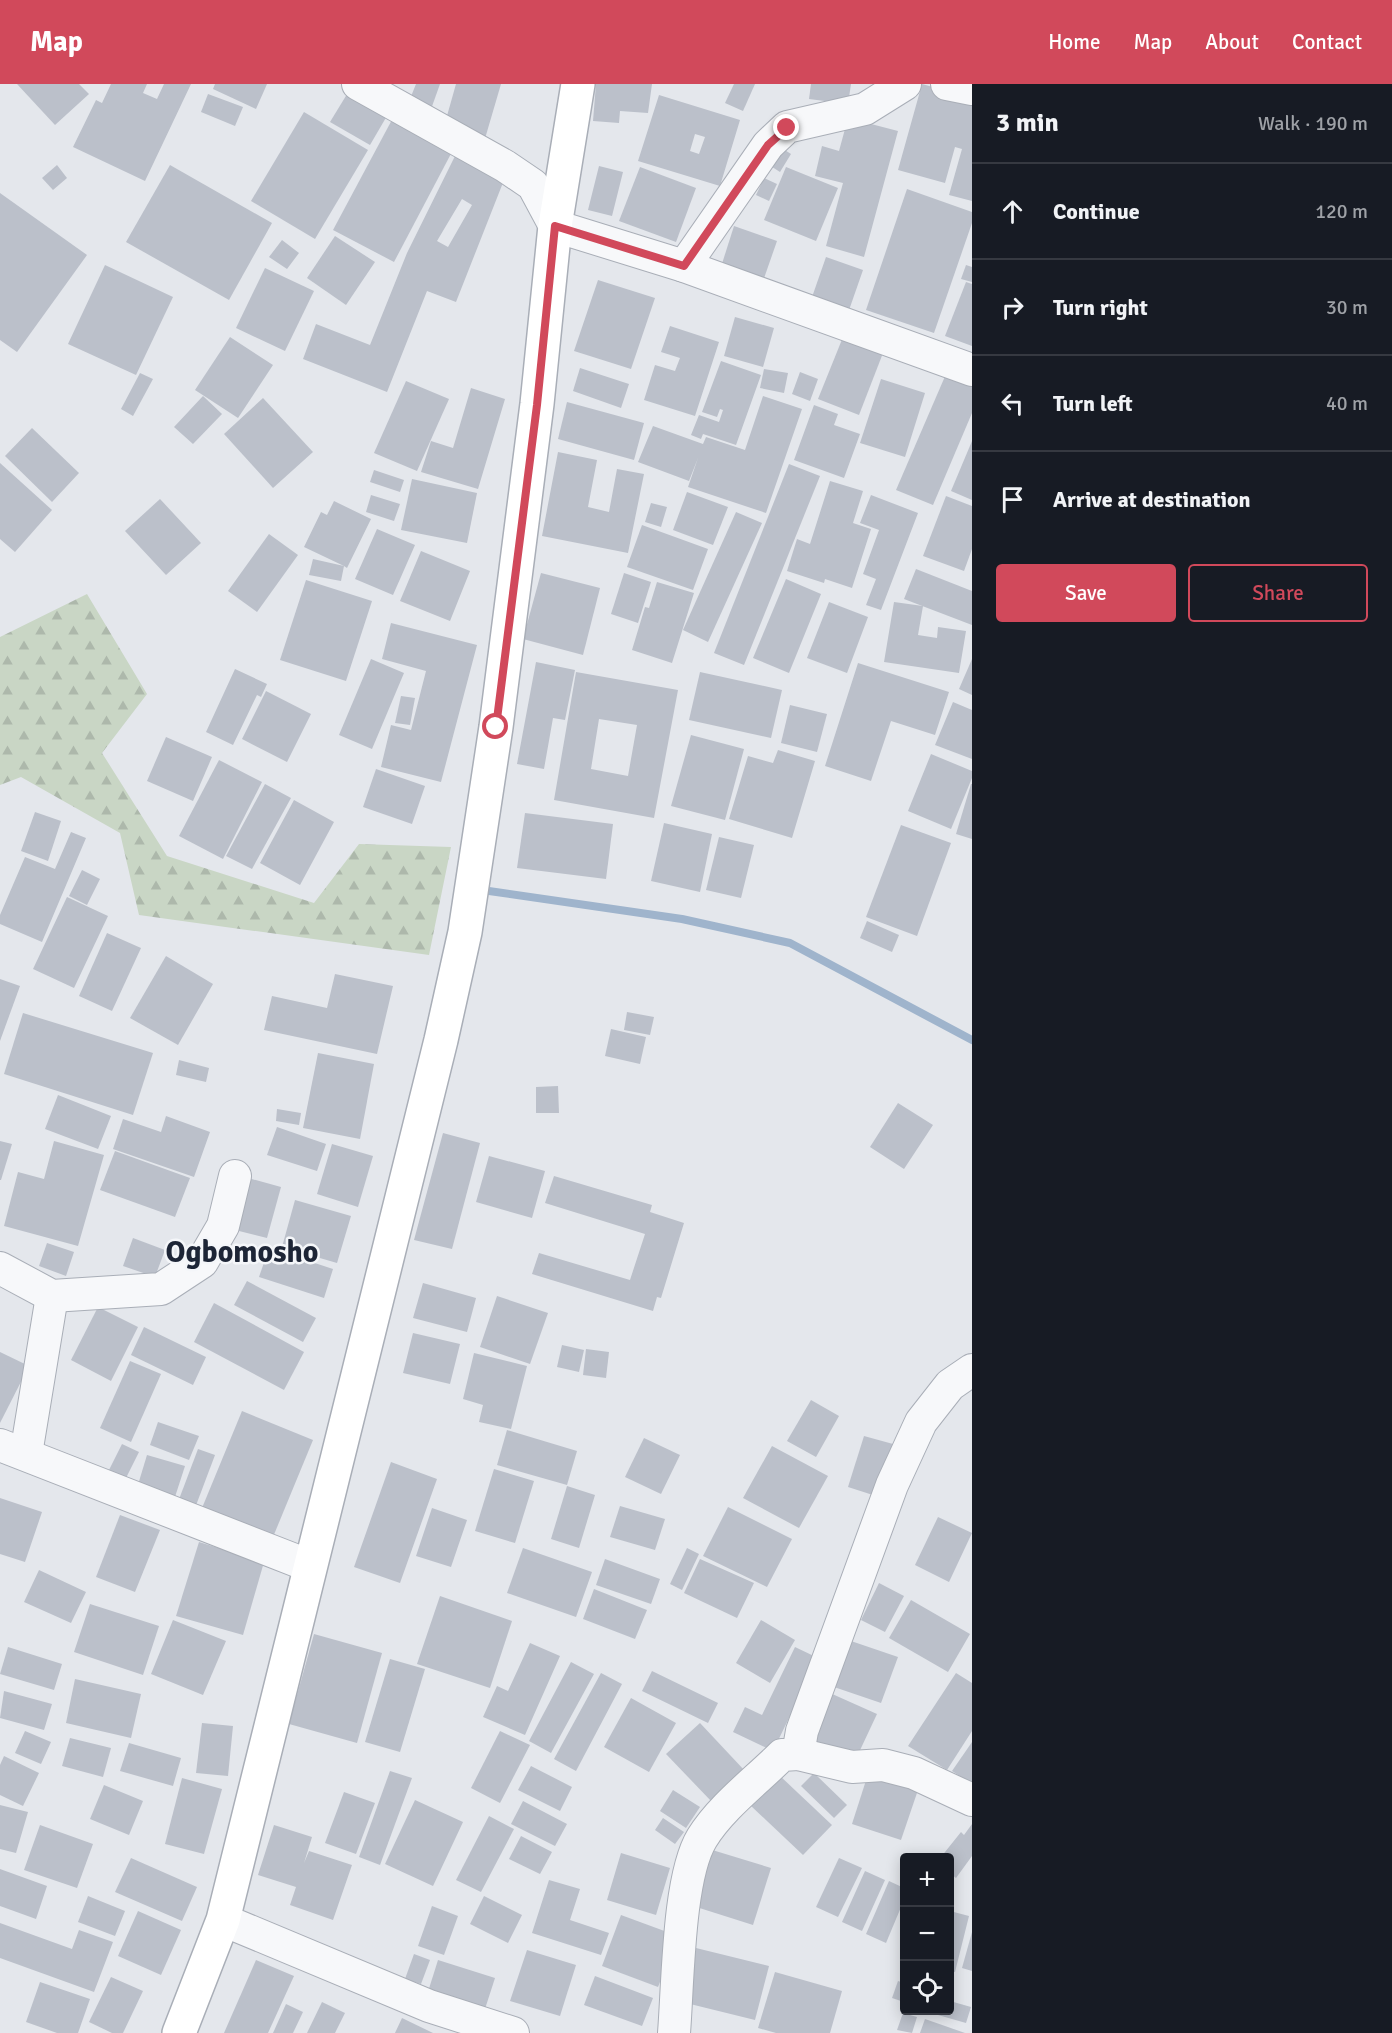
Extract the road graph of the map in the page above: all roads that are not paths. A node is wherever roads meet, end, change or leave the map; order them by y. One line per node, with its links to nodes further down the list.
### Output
1 (358, 84): 6 (street)
2 (578, 84): 6 (main road)
3 (905, 84): 7 (street)
4 (947, 84): 5 (street)
5 (972, 89)
6 (555, 226): 7 (street); 14 (main road)
7 (684, 266): 8 (street)
8 (972, 370)
9 (235, 1176): 11 (street)
10 (0, 1268): 11 (street)
11 (52, 1296): 13 (street)
12 (972, 1370): 15 (street)
13 (13, 1449): 14 (street)
14 (310, 1566): 17 (main road)
15 (798, 1754): 16 (street); 20 (street)
16 (972, 1800)
17 (223, 1920): 18 (main road); 19 (street)
18 (179, 2033)
19 (513, 2033)
20 (674, 2033)

